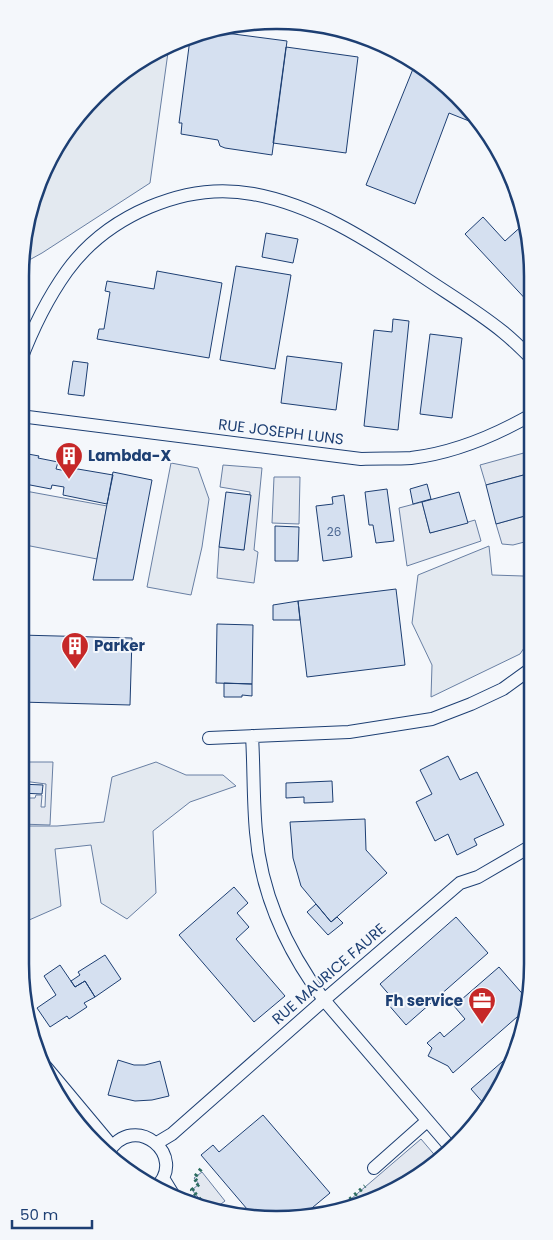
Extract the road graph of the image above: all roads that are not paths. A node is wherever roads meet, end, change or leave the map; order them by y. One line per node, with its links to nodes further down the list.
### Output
1 (29, 342): 2 (street)
2 (524, 351)
3 (29, 417): 4 (street, RUE JOSEPH LUNS)
4 (524, 420)
5 (524, 674): 6 (street)
6 (252, 736): 7 (street); 9 (street)
7 (208, 738)
8 (524, 850): 9 (street, RUE MAURICE FAURE)
9 (324, 1000): 11 (street); 13 (street, RUE MAURICE FAURE)
10 (64, 1090): 12 (street)
11 (427, 1121): 14 (street); 16 (street)
12 (105, 1143)
13 (157, 1144): 15 (street); 17 (street)
14 (447, 1144)
15 (111, 1148)
16 (374, 1168)
17 (163, 1178): 18 (street); 19 (street)
18 (160, 1182)
19 (168, 1186)

